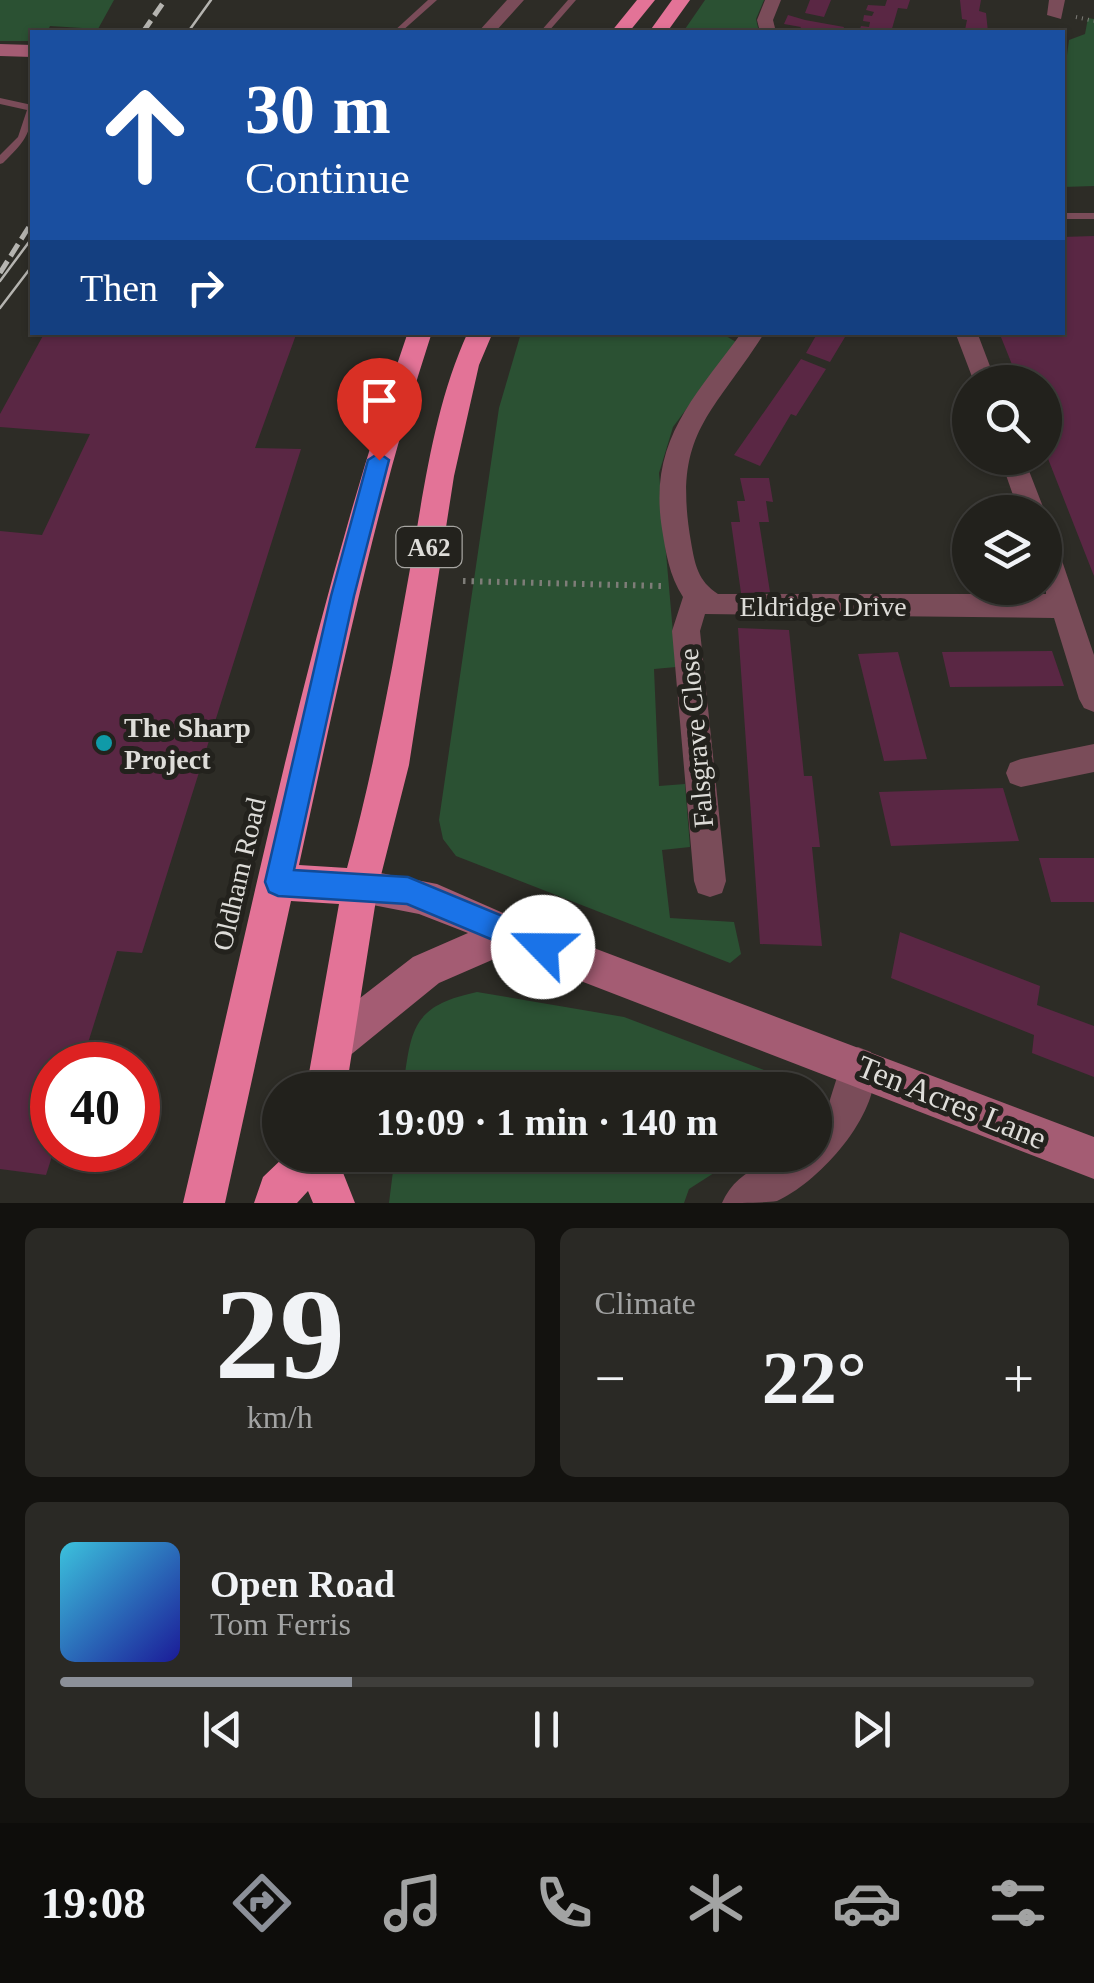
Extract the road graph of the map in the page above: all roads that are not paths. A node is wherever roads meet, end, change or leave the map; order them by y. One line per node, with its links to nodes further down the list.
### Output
1 (432, 0): 7 (lane)
2 (516, 0): 8 (street)
3 (572, 0): 9 (lane)
4 (646, 0): 10 (highway)
5 (681, 0): 11 (highway)
6 (774, 0): 12 (street)
7 (399, 30)
8 (488, 30)
9 (546, 30)
10 (622, 30)
11 (659, 30)
12 (768, 30)
13 (0, 50): 14 (street)
14 (30, 51)
15 (0, 101): 16 (lane)
16 (30, 108)
17 (30, 114): 18 (lane)
18 (0, 161)
19 (1065, 216): 20 (lane)
20 (1094, 216)
21 (419, 335): 33 (highway, Oldham Road / A62)
22 (480, 335): 34 (highway, A62)
23 (752, 335): 26 (street)
24 (967, 335): 25 (street)
25 (978, 365)
26 (693, 592): 28 (street, Eldridge Drive); 32 (street, Falsgrave Close)
27 (1062, 595): 28 (street)
28 (1066, 606): 29 (street)
29 (1094, 698)
30 (1094, 758): 31 (street)
31 (1021, 773)
32 (710, 880)
33 (278, 882): 34 (highway); 44 (highway, Oldham Road / A62)
34 (360, 887): 35 (street, Ten Acres Lane); 36 (highway, A62)
35 (508, 934): 36 (street); 37 (street, Ten Acres Lane)
36 (334, 1044): 38 (highway, A62)
37 (858, 1064): 39 (street); 40 (street, Ten Acres Lane)
38 (329, 1072)
39 (832, 1131)
40 (1094, 1158)
41 (298, 1172): 45 (highway)
42 (322, 1172): 46 (highway)
43 (787, 1172): 47 (street)
44 (204, 1203)
45 (275, 1203)
46 (334, 1203)
47 (742, 1203)

